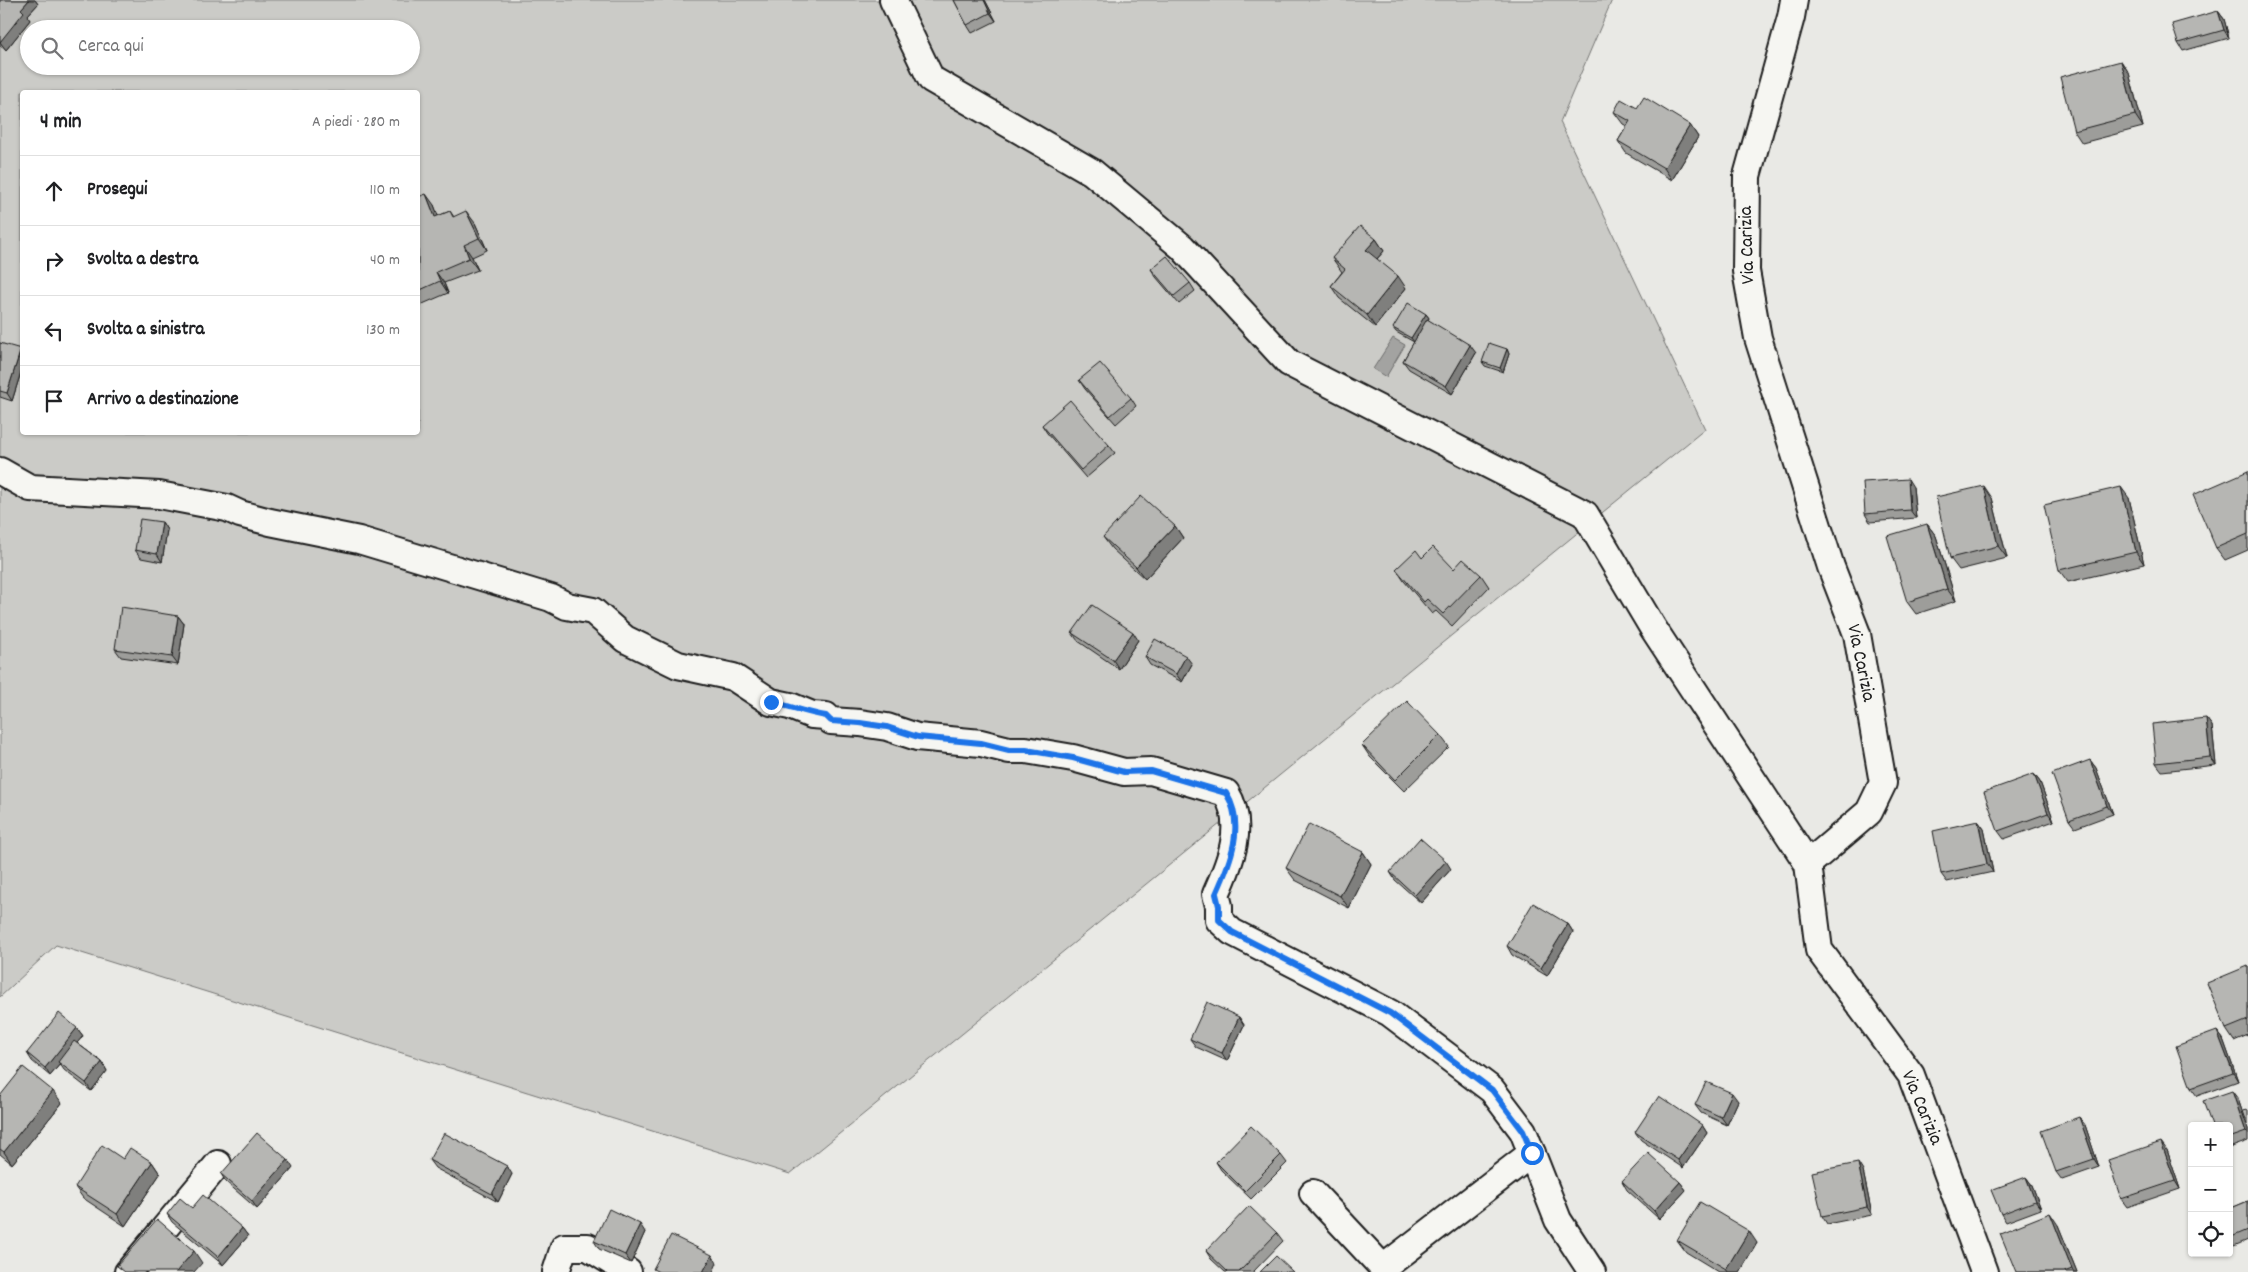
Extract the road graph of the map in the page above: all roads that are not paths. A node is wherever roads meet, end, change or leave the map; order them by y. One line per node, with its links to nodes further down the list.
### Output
1 (893, 0): 4 (street)
2 (1794, 0): 4 (street, Via Carizia)
3 (0, 471): 5 (street)
4 (1808, 864): 13 (street, Via Carizia)
5 (1532, 1153): 8 (street); 12 (street)
6 (218, 1164): 9 (street)
7 (1313, 1193): 8 (street)
8 (1385, 1270)
9 (128, 1272)
10 (556, 1272): 11 (street)
11 (628, 1272)
12 (1592, 1272)
13 (1984, 1272)

